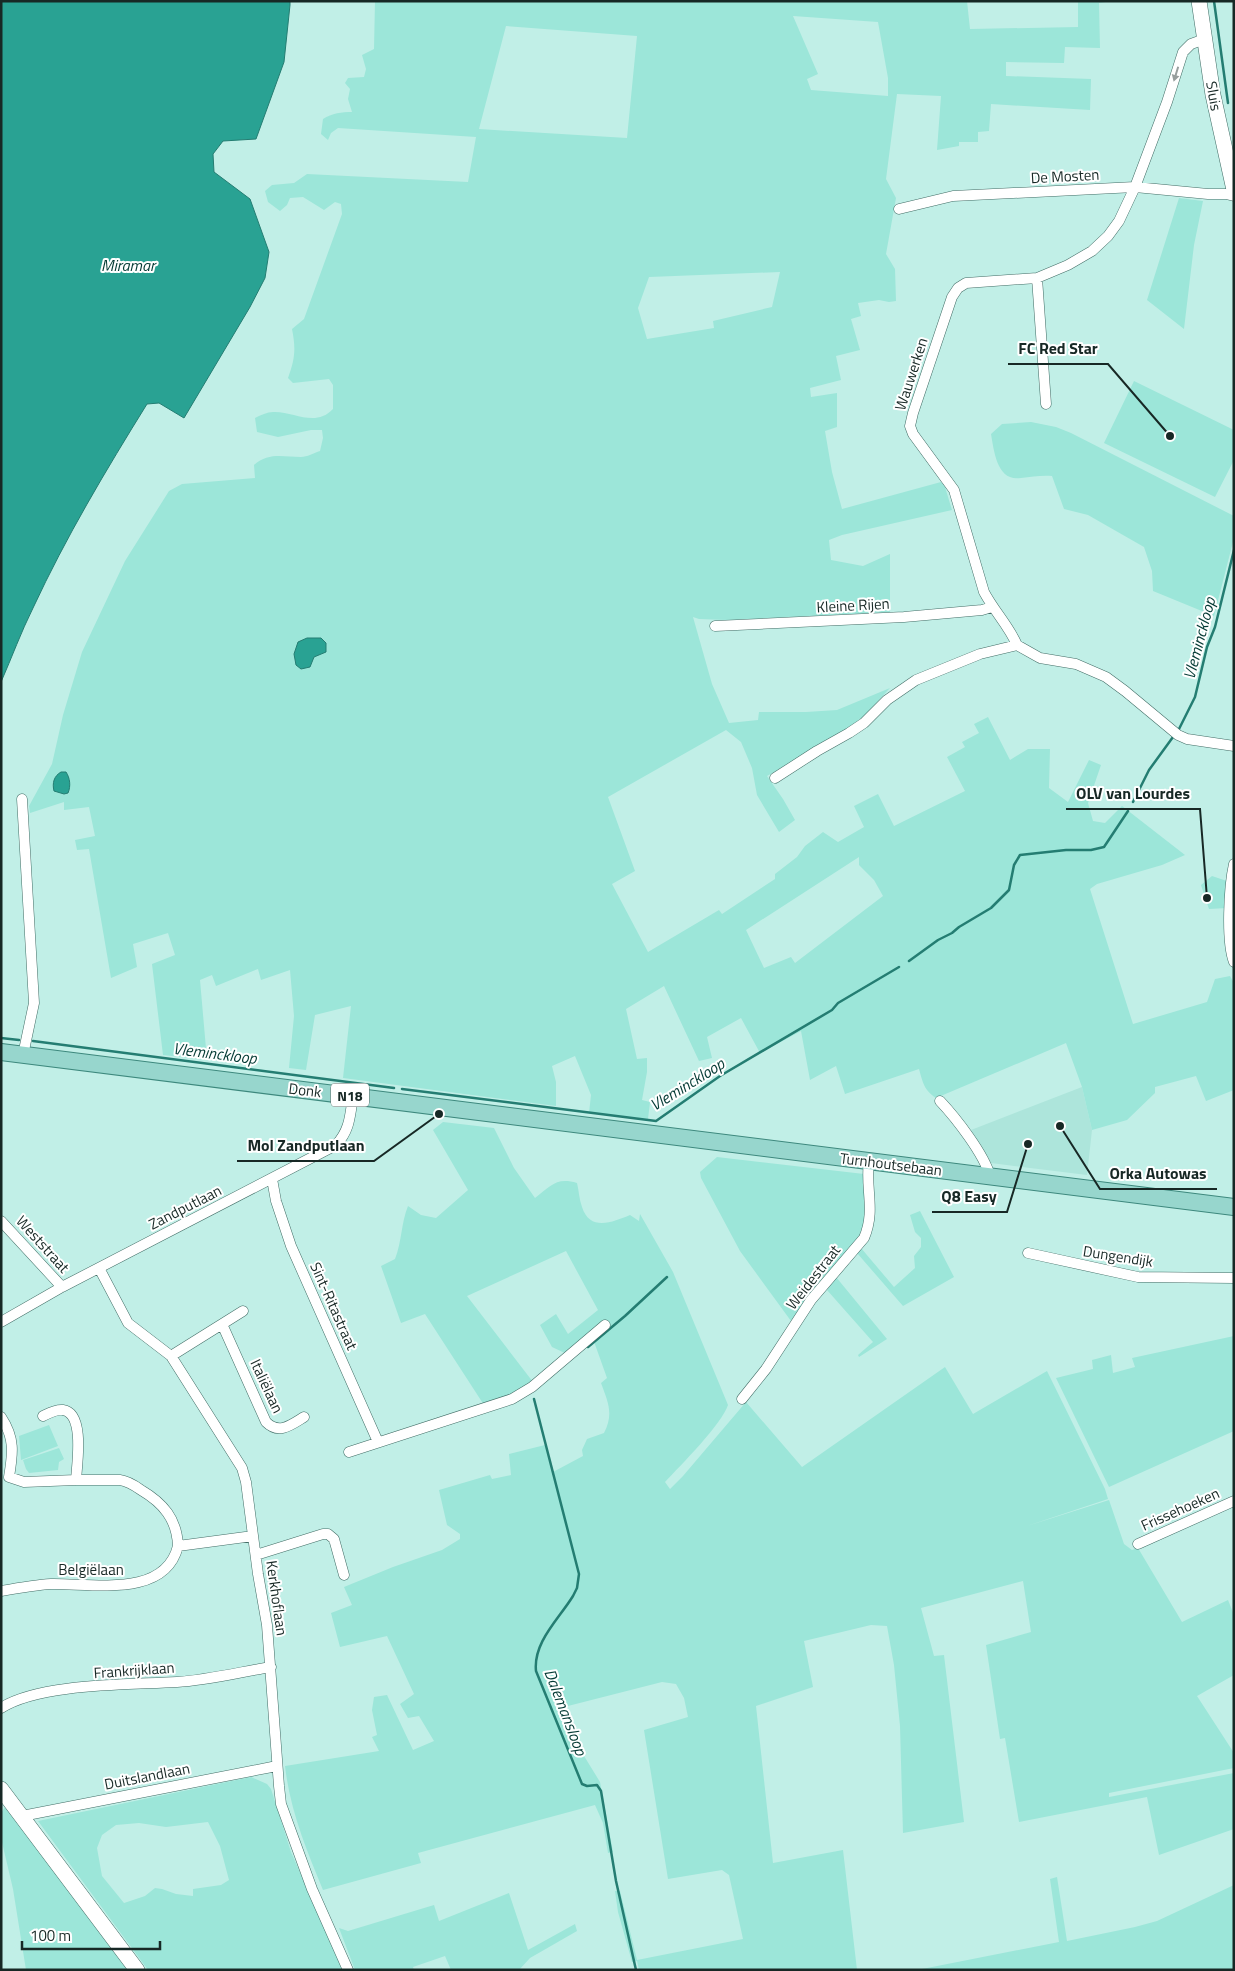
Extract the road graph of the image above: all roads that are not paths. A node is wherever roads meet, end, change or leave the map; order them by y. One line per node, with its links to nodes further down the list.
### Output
1 (1200, 1): 2 (street, Sluis)
2 (1205, 40): 3 (street, Wauwerken, one-way to 3); 4 (street, Sluis)
3 (1135, 187): 5 (street, De Mosten); 6 (street, De Mosten); 7 (street, Wauwerken)
4 (1234, 190)
5 (1234, 196)
6 (899, 209)
7 (1037, 278): 8 (street); 9 (street, Wauwerken)
8 (1046, 404)
9 (992, 607): 10 (street, Kleine Rijen); 11 (street, Wauwerken)
10 (715, 626)
11 (1017, 645): 12 (street); 13 (street)
12 (1234, 746)
13 (775, 778)
14 (22, 799): 18 (street)
15 (1234, 864): 16 (street)
16 (1234, 962)
17 (1, 1052): 18 (main road, Donk / N18)
18 (23, 1055): 19 (main road, Donk / N18)
19 (353, 1096): 21 (main road, Donk / N18); 24 (street, Zandputlaan)
20 (940, 1101): 23 (street)
21 (698, 1139): 22 (main road, Turnhoutsebaan / N18)
22 (869, 1161): 23 (main road, Turnhoutsebaan / N18); 36 (street, Weidestraat)
23 (990, 1176): 25 (main road, Turnhoutsebaan / N18)
24 (272, 1179): 28 (street, Zandputlaan); 40 (street, Sint-Ritastraat)
25 (1234, 1207)
26 (1, 1221): 30 (street, Weststraat)
27 (1028, 1253): 29 (street, Dungendijk)
28 (100, 1268): 30 (street, Zandputlaan); 35 (street, Kerkhoflaan)
29 (1234, 1278)
30 (62, 1287): 32 (street, Zandputlaan)
31 (243, 1311): 33 (street)
32 (1, 1322)
33 (222, 1324): 35 (street); 39 (street, Italiëlaan)
34 (605, 1325): 40 (street)
35 (171, 1356): 45 (street, Kerkhoflaan)
36 (742, 1400)
37 (43, 1416): 43 (street)
38 (1, 1417): 42 (street)
39 (304, 1417)
40 (378, 1442): 41 (street)
41 (349, 1452)
42 (5, 1476): 43 (street)
43 (76, 1480): 47 (street)
44 (1234, 1501): 46 (street, Frissehoeken)
45 (253, 1536): 47 (street); 48 (street, Kerkhoflaan)
46 (1138, 1544)
47 (178, 1546): 50 (street, Belgiëlaan)
48 (256, 1555): 49 (street); 51 (street, Kerkhoflaan)
49 (344, 1575)
50 (1, 1591)
51 (271, 1667): 52 (street, Frankrijklaan); 53 (street, Kerkhoflaan)
52 (1, 1708)
53 (277, 1766): 55 (street, Duitslandlaan); 57 (street, Kerkhoflaan)
54 (1, 1789): 55 (street)
55 (22, 1816): 56 (street)
56 (137, 1970)
57 (348, 1970)

